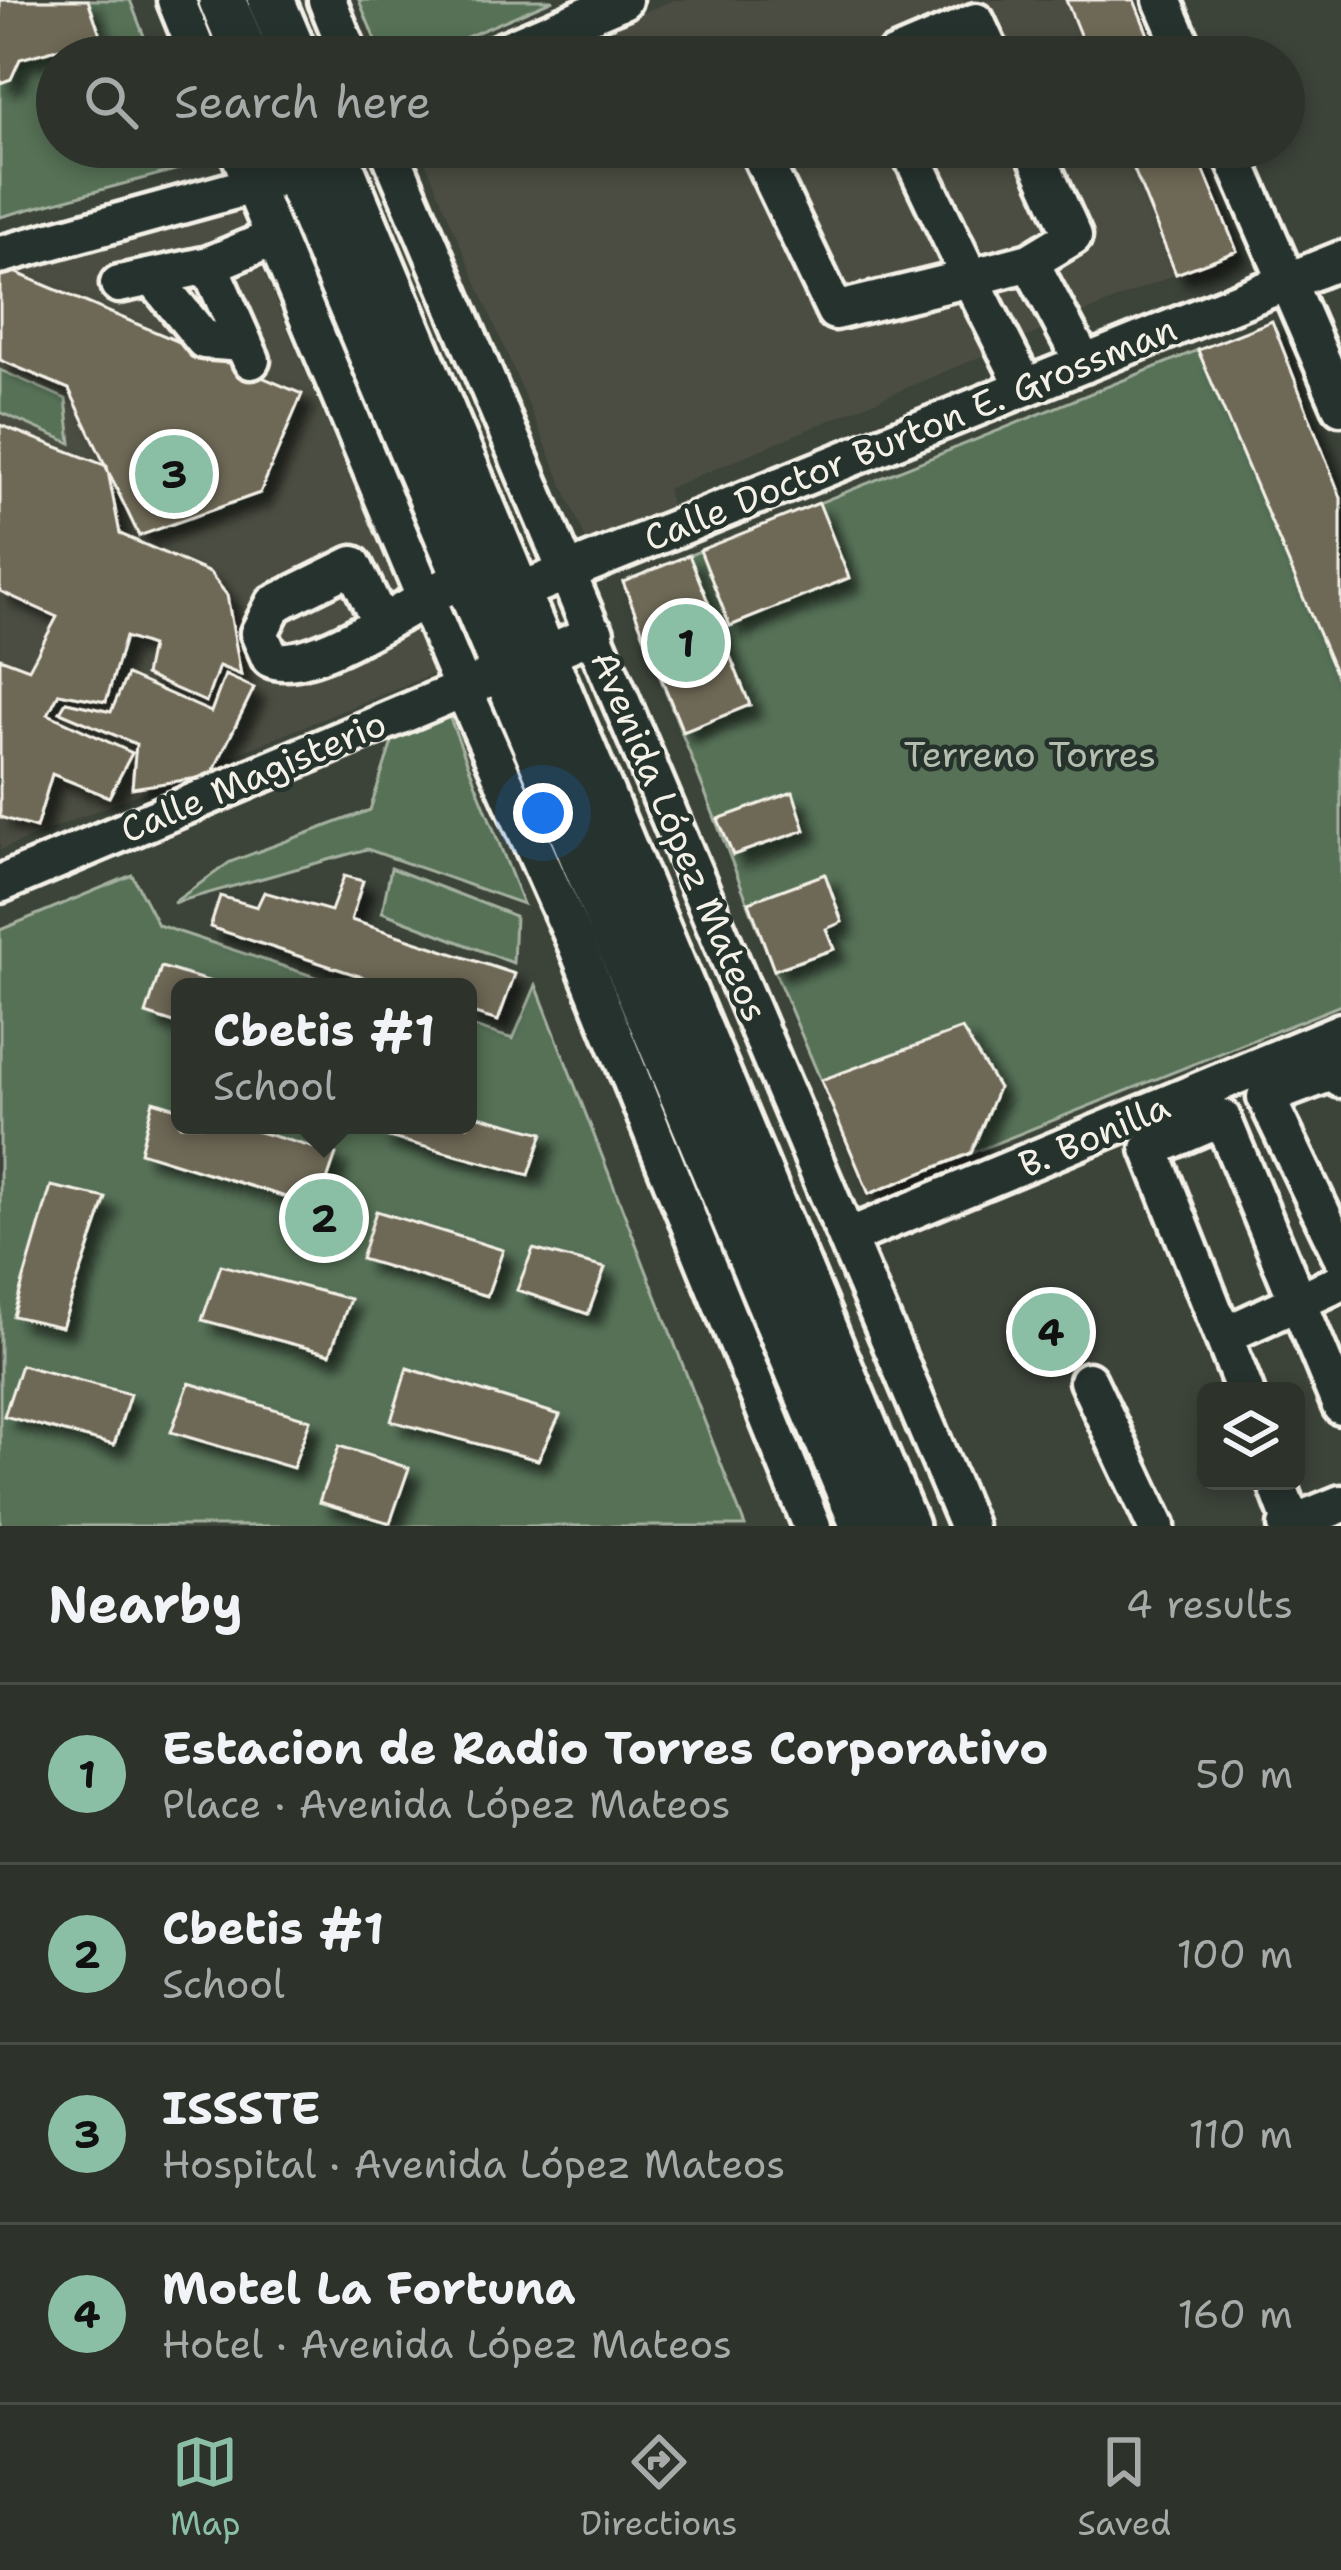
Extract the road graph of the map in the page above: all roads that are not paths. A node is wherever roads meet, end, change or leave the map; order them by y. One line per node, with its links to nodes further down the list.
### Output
1 (176, 0): 7 (street)
2 (222, 0): 8 (main road)
3 (271, 0): 9 (main road)
4 (327, 0): 10 (street)
5 (623, 0): 11 (street)
6 (1162, 0): 14 (street)
7 (191, 36)
8 (238, 36)
9 (286, 36)
10 (342, 36)
11 (539, 36)
12 (943, 36): 13 (street)
13 (982, 36)
14 (1178, 36)
15 (275, 168): 24 (street)
16 (290, 168): 23 (street)
17 (293, 168): 34 (main road, Avenida López Mateos)
18 (397, 168): 33 (street, Avenida López Mateos)
19 (768, 168): 28 (street)
20 (918, 168): 28 (street)
21 (1042, 168): 26 (street)
22 (1238, 168): 29 (street)
23 (275, 237): 27 (street); 34 (street)
24 (0, 255)
25 (1341, 260): 29 (street, Calle Doctor Burton E. Grossman)
26 (1030, 262): 28 (street); 30 (street)
27 (209, 265): 27 (street)
28 (970, 278): 31 (street)
29 (1289, 282): 30 (street, Calle Doctor Burton E. Grossman); 32 (street)
30 (1084, 364): 31 (street, Calle Doctor Burton E. Grossman)
31 (1025, 388): 33 (street, Calle Doctor Burton E. Grossman)
32 (1341, 406)
33 (569, 570): 34 (street, Calle Doctor Burton E. Grossman); 36 (street, Avenida López Mateos)
34 (465, 600): 35 (street, Calle Doctor Burton E. Grossman); 37 (main road, Avenida López Mateos); 38 (street)
35 (381, 622)
36 (595, 633): 37 (street, Calle Magisterio); 44 (street, Avenida López Mateos)
37 (523, 660): 38 (street, Calle Magisterio); 56 (main road, Avenida López Mateos); 57 (main road, Avenida López Mateos)
38 (462, 686): 39 (street, Calle Magisterio); 55 (street)
39 (0, 884)
40 (1341, 1032): 44 (street, B. Bonilla)
41 (1341, 1079): 42 (street)
42 (1265, 1097): 43 (street); 45 (street)
43 (1222, 1118): 47 (street); 48 (street)
44 (848, 1237): 58 (street, Avenida López Mateos)
45 (1341, 1254)
46 (1341, 1282): 47 (street)
47 (1301, 1301): 48 (street); 51 (street)
48 (1226, 1335): 50 (street)
49 (1088, 1381): 59 (street)
50 (1242, 1382)
51 (1341, 1406)
52 (1279, 1490): 54 (street)
53 (1341, 1504): 54 (street)
54 (1289, 1525)
55 (812, 1526)
56 (864, 1526)
57 (905, 1526)
58 (968, 1526)
59 (1156, 1526)

